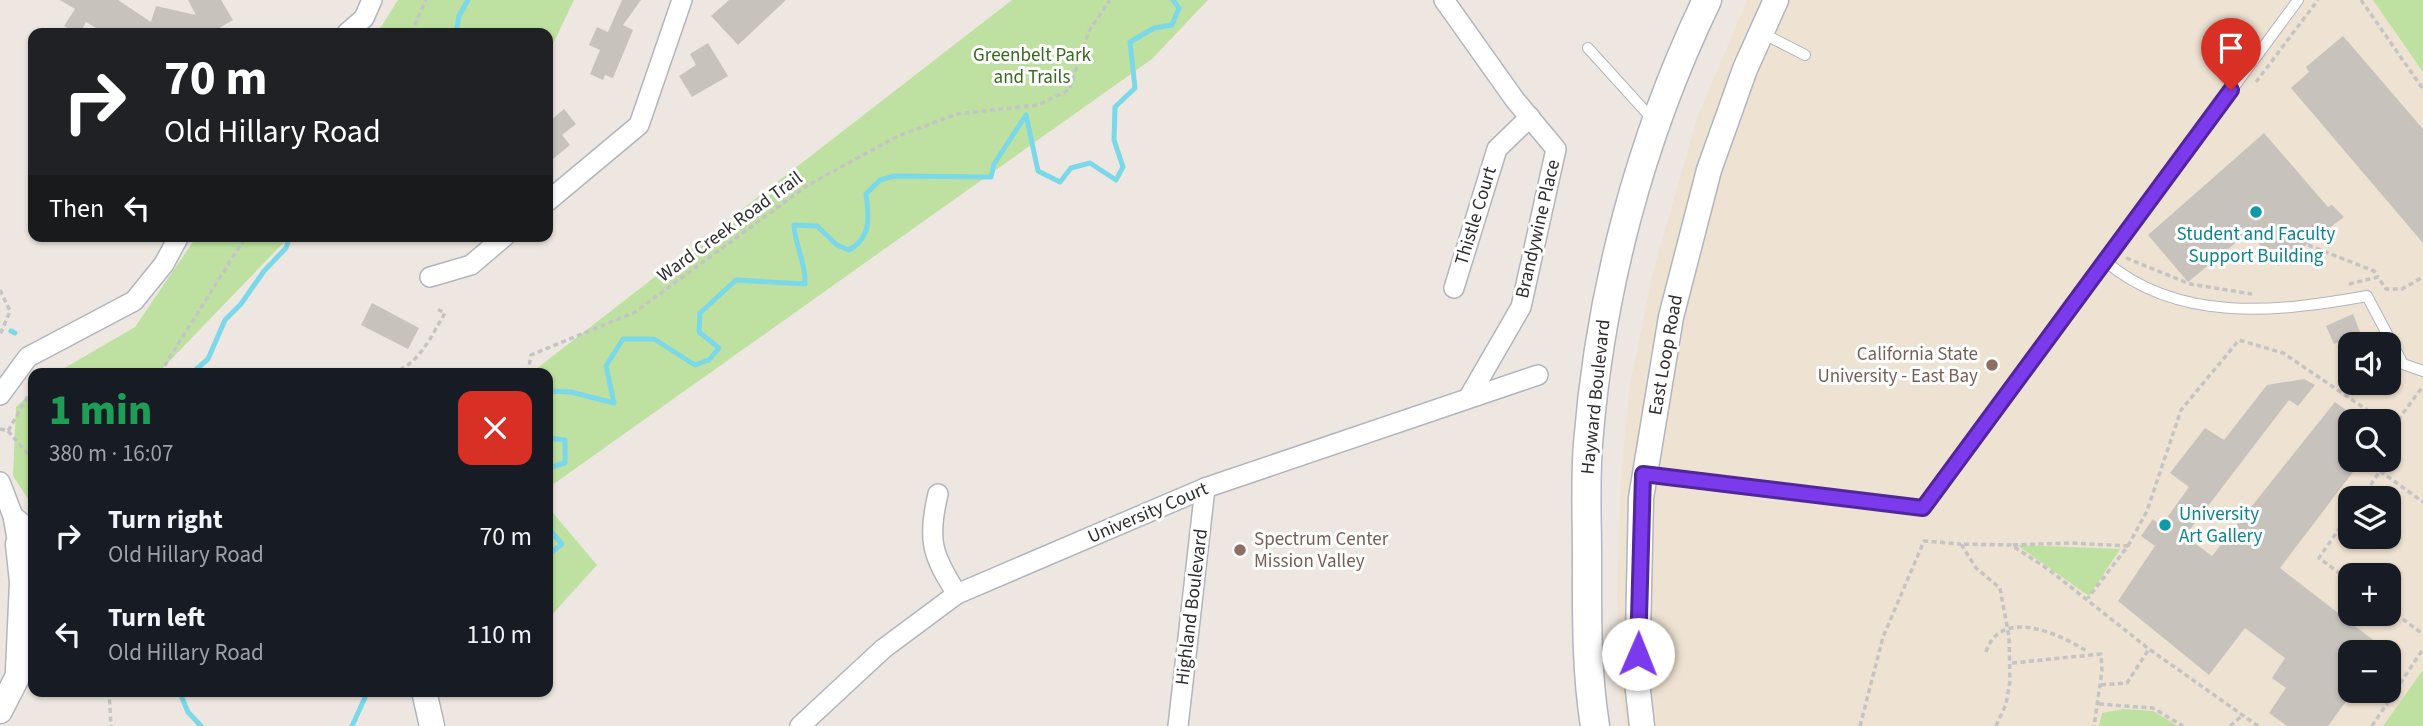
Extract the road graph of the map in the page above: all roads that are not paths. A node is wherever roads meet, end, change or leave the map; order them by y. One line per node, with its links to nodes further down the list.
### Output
1 (372, 0): 7 (street)
2 (682, 0): 13 (street)
3 (1444, 0): 11 (street, Brandywine Place)
4 (1707, 0): 12 (main road, Hayward Boulevard)
5 (1776, 0): 8 (street, East Loop Road)
6 (2298, 0): 16 (lane)
7 (352, 28)
8 (1762, 33): 10 (lane); 23 (street, East Loop Road)
9 (1588, 48): 12 (lane)
10 (1805, 55)
11 (1530, 117): 18 (street, Thistle Court); 22 (street, Brandywine Place)
12 (1657, 124): 36 (main road, Hayward Boulevard)
13 (553, 197)
14 (176, 242): 21 (street)
15 (498, 242): 17 (street)
16 (2105, 261): 19 (lane); 23 (lane)
17 (430, 277)
18 (1454, 288)
19 (2423, 371)
20 (1538, 375): 22 (street, University Court)
21 (0, 396)
22 (1469, 397): 25 (street, University Court)
23 (1643, 474): 37 (street, East Loop Road)
24 (0, 482): 27 (street)
25 (1205, 488): 28 (street, University Court); 35 (street, Highland Boulevard)
26 (938, 494): 28 (street)
27 (28, 546): 30 (street)
28 (957, 593): 34 (street, University Court)
29 (28, 655): 30 (street)
30 (18, 670): 32 (street)
31 (425, 697): 33 (street)
32 (0, 711)
33 (432, 726)
34 (800, 726)
35 (1178, 726)
36 (1595, 726)
37 (1642, 726)

